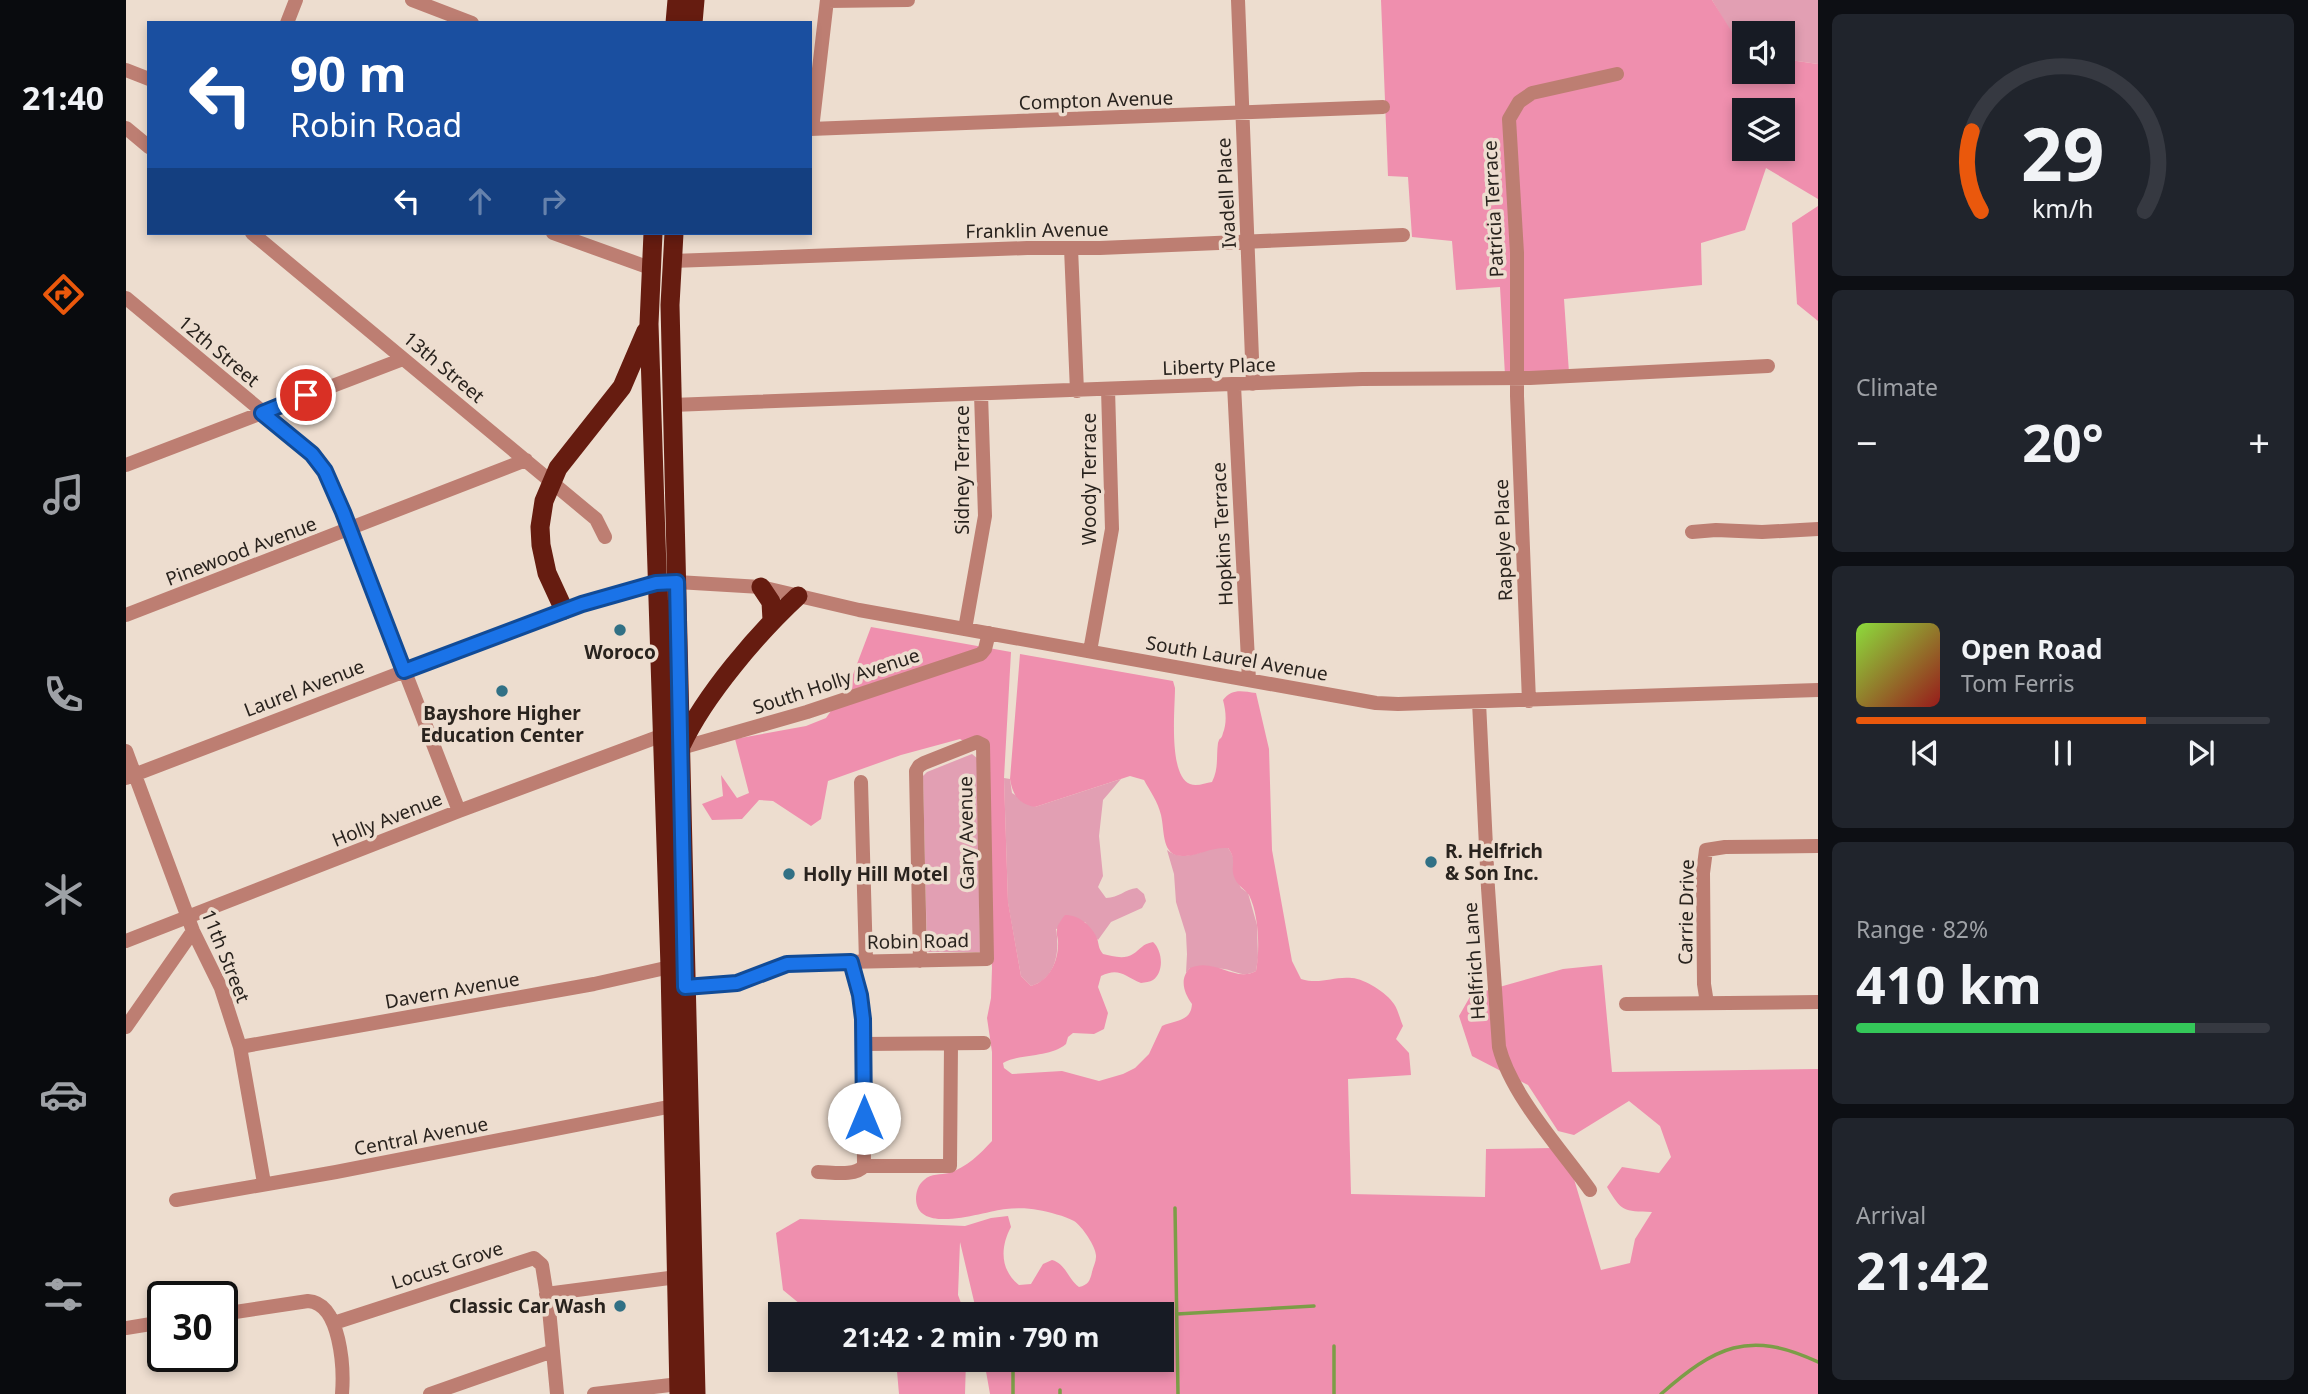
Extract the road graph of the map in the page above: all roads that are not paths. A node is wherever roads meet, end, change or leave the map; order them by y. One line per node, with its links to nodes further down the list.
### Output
1 (296, 0): 8 (street)
2 (412, 0): 9 (street)
3 (677, 0): 10 (highway)
4 (695, 0): 11 (highway)
5 (827, 0): 6 (street); 17 (street)
6 (908, 0)
7 (1238, 0): 16 (street, Ivadell Place)
8 (288, 21)
9 (467, 21)
10 (676, 21)
11 (693, 21)
12 (126, 70): 14 (street)
13 (1617, 74): 34 (street, Patricia Terrace)
14 (147, 78)
15 (1383, 107): 16 (street, Compton Avenue)
16 (1241, 113): 19 (street, Compton Avenue); 26 (street, Ivadell Place)
17 (812, 122)
18 (126, 128): 20 (street)
19 (812, 130)
20 (147, 145)
21 (253, 235): 32 (street, 13th Street)
22 (558, 235): 29 (street)
23 (653, 235): 29 (highway)
24 (674, 235): 28 (highway)
25 (1403, 235): 26 (street, Franklin Avenue)
26 (1247, 242): 27 (street, Franklin Avenue); 35 (street, Ivadell Place)
27 (1071, 248): 28 (street, Franklin Avenue); 38 (street)
28 (672, 261): 40 (highway)
29 (650, 268): 31 (highway)
30 (126, 298): 41 (street, 12th Street)
31 (649, 324): 44 (highway); 50 (highway)
32 (403, 359): 41 (street); 42 (street, 13th Street)
33 (1768, 366): 34 (street, Liberty Place)
34 (1517, 378): 35 (street, Liberty Place); 62 (street, Rapelye Place)
35 (1253, 384): 36 (street, Liberty Place)
36 (1234, 385): 37 (street, Liberty Place); 60 (street, Hopkins Terrace)
37 (1108, 389): 38 (street, Liberty Place); 58 (street, Woody Terrace)
38 (1077, 391): 39 (street, Liberty Place)
39 (981, 394): 40 (street, Liberty Place); 56 (street, Sidney Terrace)
40 (672, 405): 49 (highway)
41 (262, 413): 43 (street); 46 (street, 12th Street)
42 (526, 460): 44 (street, 13th Street); 46 (street, Pinewood Avenue)
43 (126, 464)
44 (552, 482): 48 (street, 13th Street); 53 (highway)
45 (1818, 529): 47 (street)
46 (350, 530): 54 (street, Pinewood Avenue); 59 (street, 12th Street)
47 (1692, 532)
48 (605, 537)
49 (677, 582): 50 (street, South Laurel Avenue); 51 (street, South Laurel Avenue); 65 (highway)
50 (656, 583): 53 (street, Laurel Avenue); 64 (highway)
51 (761, 587): 52 (street, South Laurel Avenue); 55 (highway)
52 (798, 596): 55 (highway); 56 (street, South Laurel Avenue)
53 (564, 610): 59 (street, Laurel Avenue)
54 (126, 615)
55 (772, 620): 65 (highway)
56 (965, 629): 57 (street, South Laurel Avenue)
57 (989, 634): 58 (street, South Laurel Avenue); 65 (street, South Holly Avenue)
58 (1090, 651): 60 (street, South Laurel Avenue)
59 (404, 671): 67 (street, Laurel Avenue); 69 (street, 12th Street)
60 (1249, 680): 63 (street, South Laurel Avenue)
61 (1818, 690): 62 (street, South Laurel Avenue)
62 (1529, 701): 63 (street, South Laurel Avenue)
63 (1479, 702): 90 (street, Helfrich Lane)
64 (663, 736): 69 (street, Holly Avenue); 76 (highway)
65 (681, 748): 77 (highway)
66 (126, 751): 67 (street, 11th Street)
67 (130, 776): 71 (street, 11th Street)
68 (861, 782): 75 (street)
69 (459, 811): 71 (street, Holly Avenue)
70 (1818, 846): 79 (street, Carrie Drive)
71 (191, 924): 72 (street, Holly Avenue); 81 (street); 85 (street, 11th Street)
72 (126, 941)
73 (987, 959): 74 (street, Robin Road); 74 (street, Gary Avenue)
74 (920, 961): 75 (street, Robin Road)
75 (858, 962): 77 (street, Robin Road); 83 (street)
76 (670, 967): 85 (street, Davern Avenue); 86 (highway)
77 (685, 987): 104 (highway)
78 (1818, 1002): 79 (street)
79 (1707, 1003): 80 (street)
80 (1626, 1004)
81 (126, 1027)
82 (984, 1043): 84 (street)
83 (863, 1044): 84 (street); 87 (street)
84 (951, 1044): 87 (street)
85 (240, 1047): 89 (street, 11th Street)
86 (673, 1106): 89 (street, Central Avenue); 92 (highway)
87 (864, 1166): 88 (street)
88 (818, 1172)
89 (264, 1183): 91 (street, Central Avenue)
90 (1590, 1190)
91 (176, 1200)
92 (677, 1277): 93 (street); 99 (highway)
93 (547, 1294): 95 (street, Locust Grove); 98 (street, Locust Grove)
94 (238, 1312): 95 (street)
95 (334, 1323): 100 (street)
96 (147, 1325): 97 (street)
97 (126, 1328)
98 (553, 1351): 101 (street); 102 (street, Locust Grove)
99 (679, 1389): 103 (street)
100 (342, 1394)
101 (430, 1394)
102 (557, 1394)
103 (594, 1394)
104 (696, 1394)

